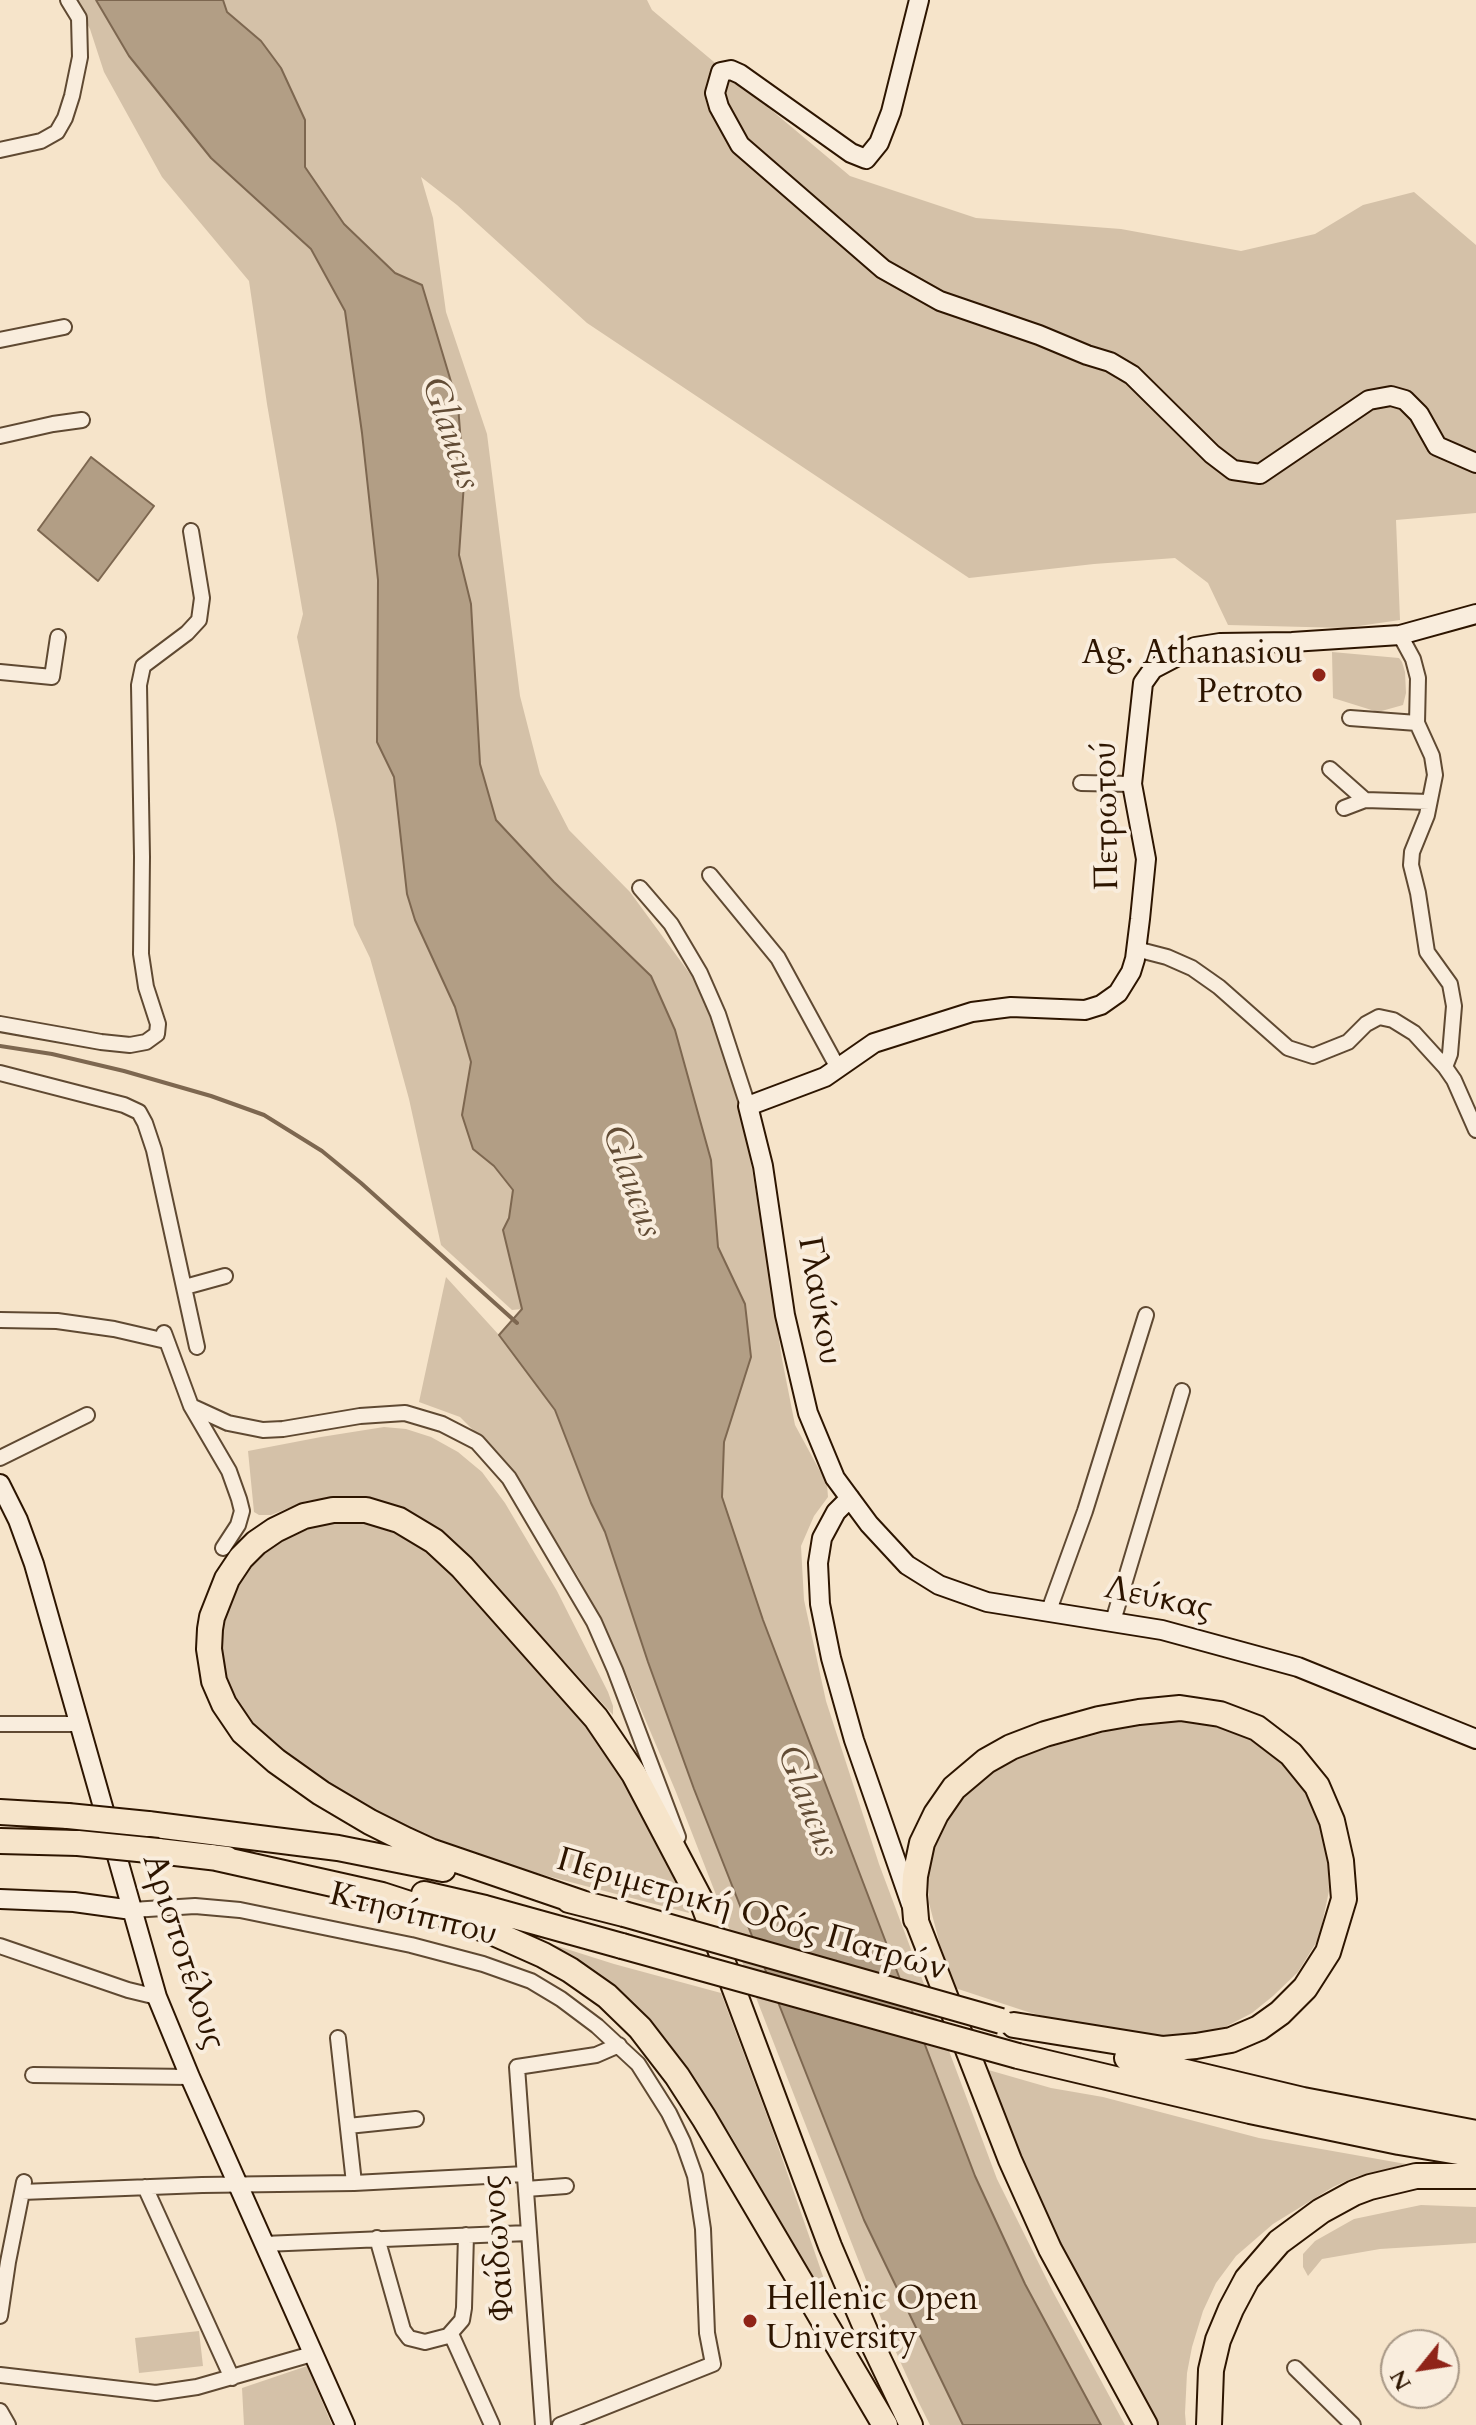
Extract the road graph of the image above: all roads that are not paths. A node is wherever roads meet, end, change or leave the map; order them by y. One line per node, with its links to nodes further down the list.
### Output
1 (68, 0): 3 (street)
2 (919, 0): 8 (street)
3 (0, 150)
4 (64, 327): 5 (street)
5 (0, 340)
6 (82, 420): 7 (street)
7 (0, 436)
8 (1476, 463)
9 (191, 531): 25 (street)
10 (1476, 614): 11 (street, Πετρωτού)
11 (1400, 635): 15 (street); 18 (street, Πετρωτού)
12 (58, 637): 13 (street)
13 (0, 672)
14 (1350, 718): 15 (street)
15 (1417, 723): 20 (street)
16 (1330, 769): 19 (street)
17 (1081, 783): 18 (street)
18 (1132, 784): 24 (street, Πετρωτού)
19 (1365, 800): 20 (street); 21 (street)
20 (1429, 802): 26 (street)
21 (1344, 808)
22 (710, 875): 27 (street)
23 (640, 888): 29 (street)
24 (1136, 949): 26 (street); 27 (street, Πετρωτού)
25 (0, 1024)
26 (1445, 1067): 30 (street)
27 (838, 1068): 29 (street, Πετρωτού)
28 (0, 1073): 32 (street)
29 (748, 1106): 41 (street, Γλαύκου)
30 (1476, 1130)
31 (225, 1276): 32 (street)
32 (185, 1287): 35 (street)
33 (1146, 1315): 43 (street)
34 (0, 1320): 37 (street)
35 (197, 1347)
36 (1182, 1391): 44 (street)
37 (191, 1406): 42 (street); 52 (street)
38 (87, 1415): 39 (street)
39 (0, 1458)
40 (0, 1484): 46 (street, Αριστοτέλους)
41 (850, 1498): 43 (street, Λεύκας); 55 (street)
42 (223, 1548)
43 (1048, 1613): 44 (street, Λεύκας)
44 (1113, 1621): 47 (street, Λεύκας)
45 (0, 1724): 46 (street)
46 (79, 1724): 54 (street, Αριστοτέλους)
47 (1476, 1739)
48 (0, 1812): 53 (highway, Περιμετρική Οδός Πατρών, bridge)
49 (0, 1841): 50 (highway, Περιμετρική Οδός Πατρών, bridge)
50 (212, 1857): 66 (highway, Περιμετρική Οδός Πατρών, bridge); 89 (highway)
51 (0, 1899): 54 (street, Κτησίππου)
52 (701, 1901): 53 (highway); 90 (main road)
53 (582, 1903): 58 (highway, Περιμετρική Οδός Πατρών, bridge)
54 (132, 1910): 57 (street, Αριστοτέλους); 60 (street, Κτησίππου)
55 (916, 1919): 58 (highway); 91 (main road)
56 (0, 1946): 57 (street)
57 (157, 1997): 62 (street, Αριστοτέλους)
58 (1007, 2023): 65 (highway, Περιμετρική Οδός Πατρών)
59 (338, 2038): 64 (street)
60 (619, 2045): 68 (street, Φαίδωνος); 88 (street, Κτησίππου)
61 (33, 2075): 62 (street)
62 (190, 2077): 70 (street, Αριστοτέλους)
63 (416, 2119): 64 (street)
64 (348, 2126): 69 (street)
65 (1476, 2133)
66 (1476, 2155)
67 (1476, 2176): 92 (highway)
68 (525, 2181): 69 (street); 71 (street); 73 (street, Φαίδωνος)
69 (354, 2183): 70 (street)
70 (238, 2185): 72 (street); 76 (street, Αριστοτέλους)
71 (566, 2186)
72 (145, 2187): 77 (street); 82 (street)
73 (528, 2233): 74 (street); 87 (street, Φαίδωνος)
74 (466, 2235): 75 (street); 78 (street)
75 (377, 2238): 76 (street); 78 (street)
76 (264, 2244): 79 (street, Αριστοτέλους)
77 (0, 2316)
78 (451, 2334): 86 (street)
79 (312, 2354): 82 (street); 85 (street, Αριστοτέλους)
80 (1295, 2368): 93 (street)
81 (0, 2375): 82 (street)
82 (232, 2378)
83 (0, 2411): 84 (street)
84 (8, 2425)
85 (345, 2425)
86 (492, 2425)
87 (543, 2425)
88 (560, 2425)
89 (885, 2425)
90 (911, 2425)
91 (1146, 2425)
92 (1209, 2425)
93 (1353, 2425)

